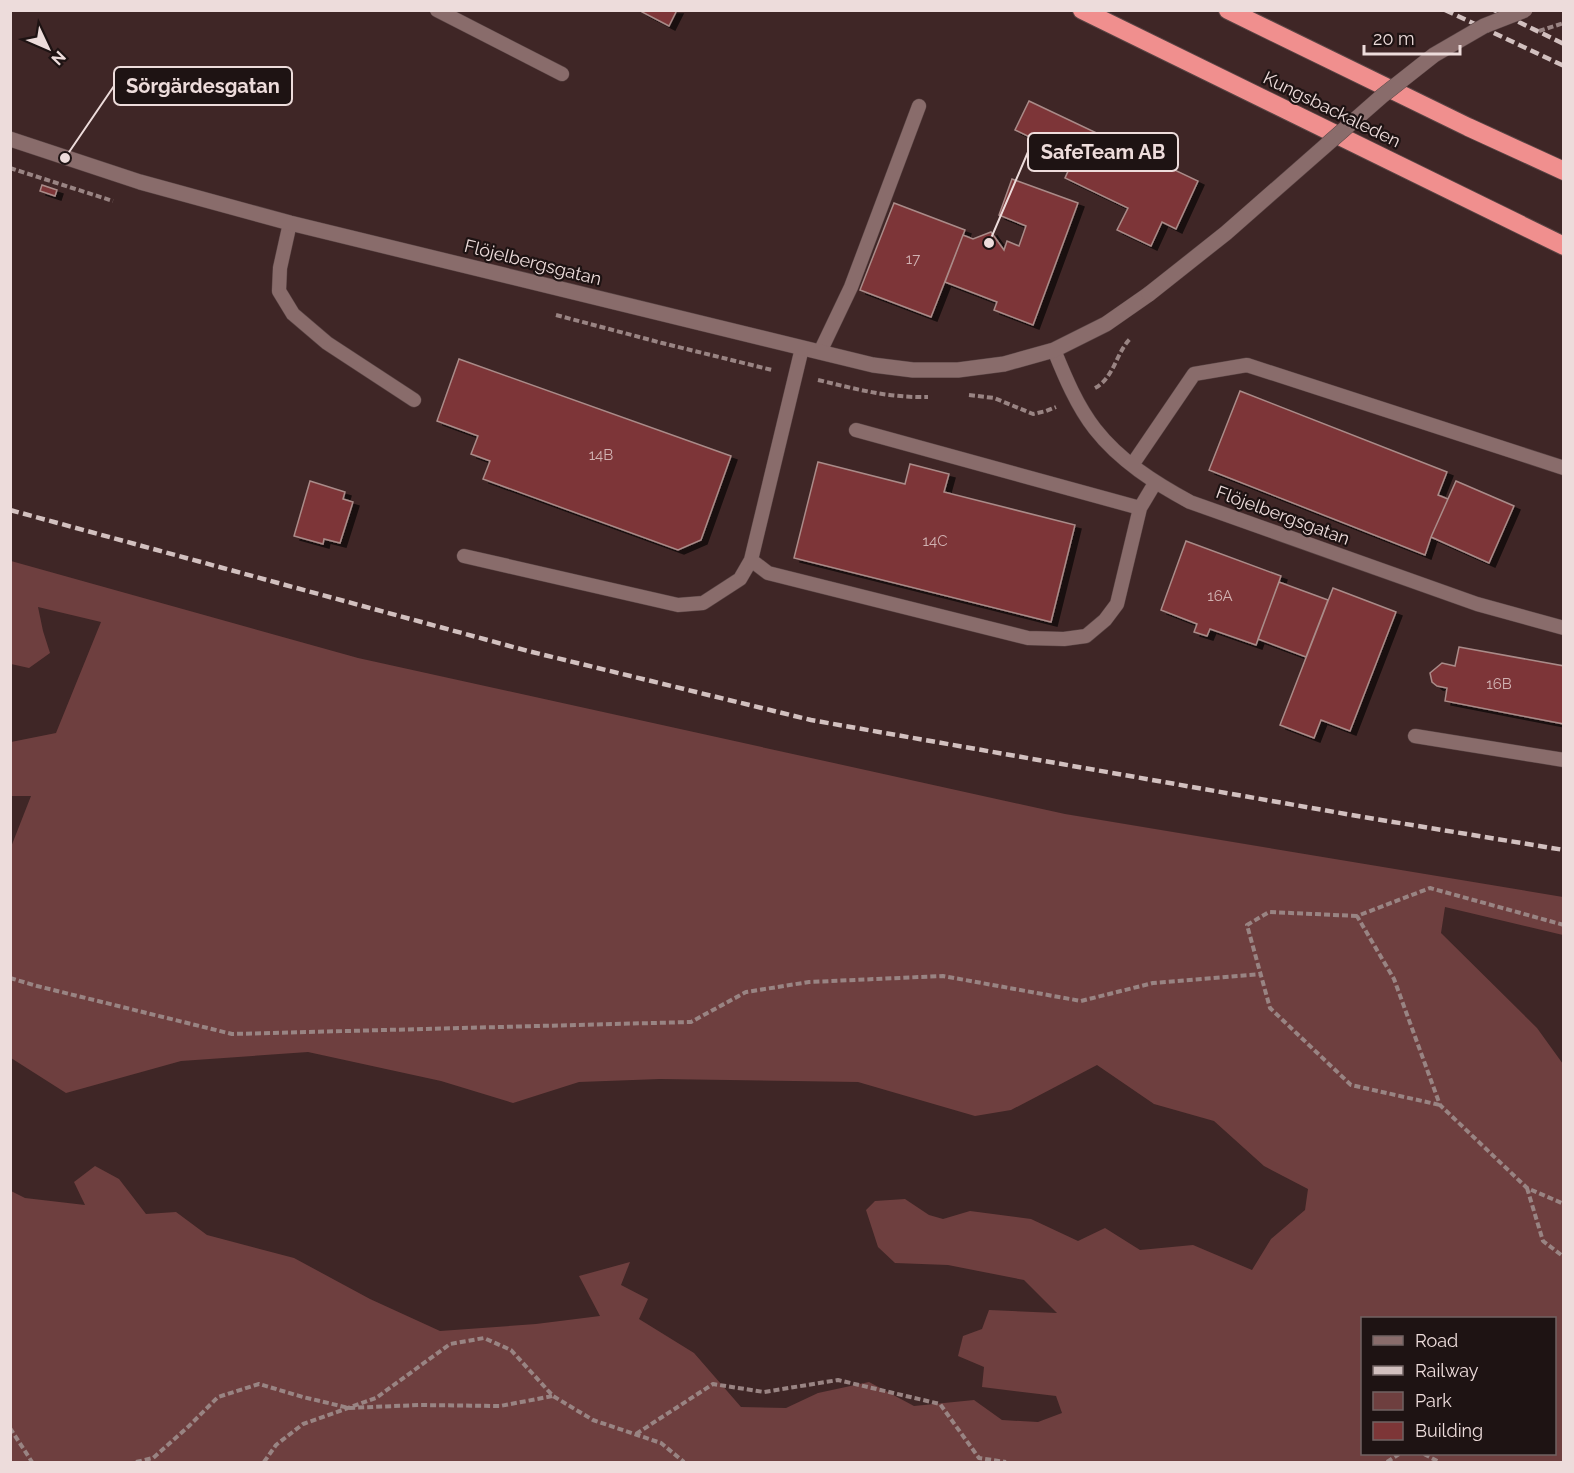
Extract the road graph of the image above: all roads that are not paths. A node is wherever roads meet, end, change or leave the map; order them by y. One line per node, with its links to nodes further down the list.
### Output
1 (437, 10): 5 (lane)
2 (1082, 10): 10 (highway, Kungsbackaleden)
3 (1228, 10): 8 (highway)
4 (1525, 10): 12 (street, Flöjelbergsgatan, bridge)
5 (562, 74)
6 (920, 105): 13 (lane)
7 (10, 139): 9 (street, Flöjelbergsgatan)
8 (1563, 171)
9 (290, 223): 11 (street, Flöjelbergsgatan); 14 (lane)
10 (1563, 246)
11 (802, 348): 13 (street, Flöjelbergsgatan); 21 (lane)
12 (1054, 350): 13 (street, Flöjelbergsgatan); 16 (lane, Flöjelbergsgatan)
13 (820, 352)
14 (414, 400)
15 (856, 430): 19 (lane)
16 (1132, 465): 17 (lane); 18 (lane, Flöjelbergsgatan)
17 (1563, 468)
18 (1155, 483): 19 (lane); 22 (lane, Flöjelbergsgatan)
19 (1140, 507): 21 (lane)
20 (464, 556): 21 (lane)
21 (751, 560)
22 (1563, 628)
23 (1415, 736): 24 (lane)
24 (1563, 760)

